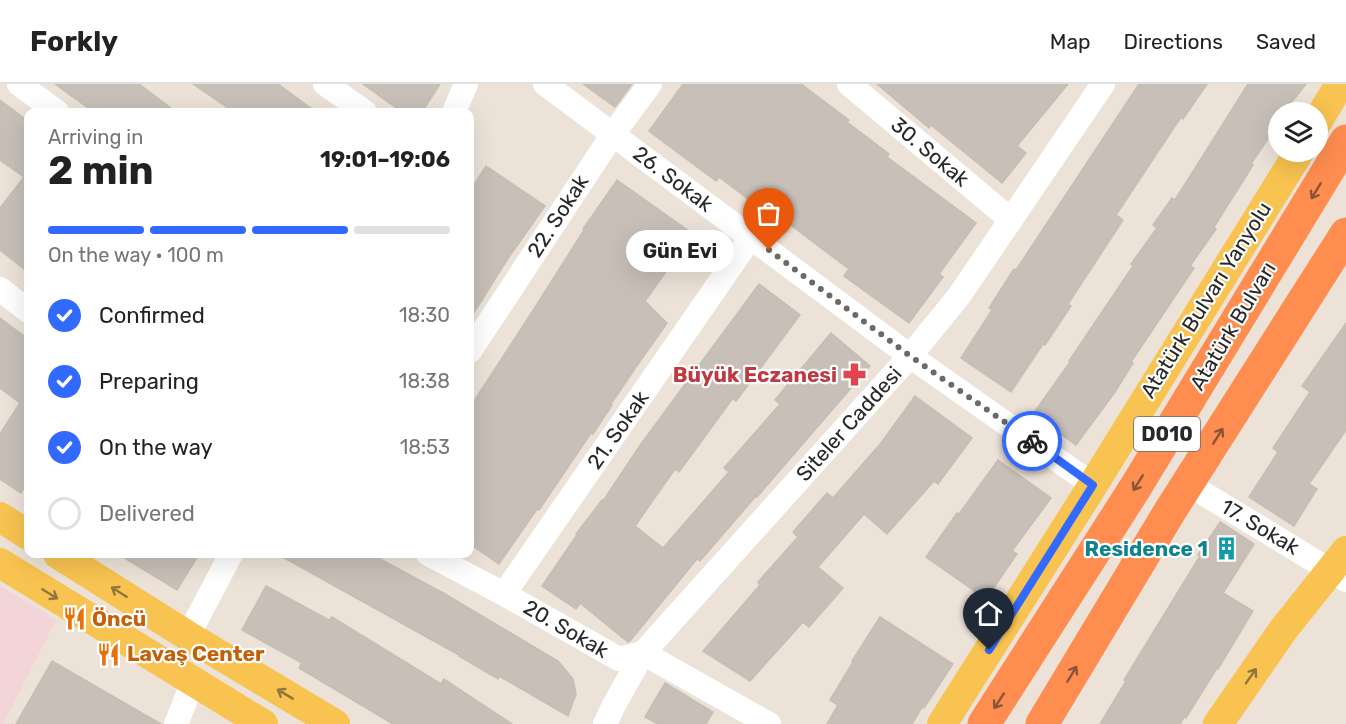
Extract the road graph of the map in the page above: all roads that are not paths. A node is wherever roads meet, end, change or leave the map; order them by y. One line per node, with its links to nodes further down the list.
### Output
1 (19, 84): 10 (street)
2 (325, 84): 11 (street)
3 (466, 84): 12 (street)
4 (545, 84): 13 (street, 26. Sokak)
5 (650, 84): 13 (street, 22. Sokak)
6 (849, 84): 16 (street, 30. Sokak)
7 (1102, 84): 16 (street, Siteler Caddesi)
8 (1340, 84): 9 (main road)
9 (1328, 104)
10 (52, 108)
11 (359, 108)
12 (456, 108)
13 (613, 134): 17 (street, 26. Sokak); 21 (street, 22. Sokak)
14 (1346, 141): 35 (highway, Atatürk Bulvarı / D010, one-way to 35)
15 (1293, 162): 24 (main road, Atatürk Bulvarı Yanyolu)
16 (1011, 220): 22 (street, Siteler Caddesi)
17 (751, 237): 22 (street, 26. Sokak); 32 (street, 21. Sokak)
18 (1340, 254): 23 (highway, D010, one-way to 18)
19 (0, 289): 20 (street)
20 (24, 307)
21 (474, 345)
22 (910, 356): 24 (street, 26. Sokak); 34 (street, Siteler Caddesi)
23 (1188, 484): 31 (street, 17. Sokak); 44 (highway, D010, one-way to 23)
24 (1087, 494): 35 (main road); 42 (main road, Atatürk Bulvarı Yanyolu)
25 (0, 517): 26 (main road)
26 (24, 532)
27 (64, 558): 33 (main road, one-way to 27)
28 (229, 558): 33 (street)
29 (436, 558): 32 (street, 20. Sokak)
30 (0, 564): 36 (main road, one-way to 36)
31 (1341, 567): 45 (main road, one-way to 31)
32 (504, 594): 34 (street, 20. Sokak)
33 (188, 636): 36 (main road); 39 (main road, one-way to 33)
34 (643, 653): 40 (street, Siteler Caddesi); 41 (street)
35 (1024, 663): 43 (highway, Atatürk Bulvarı / D010, one-way to 43)
36 (193, 682): 37 (street); 38 (main road)
37 (176, 724)
38 (263, 724)
39 (335, 724)
40 (605, 724)
41 (769, 724)
42 (942, 724)
43 (984, 724)
44 (1042, 724)
45 (1218, 724)

